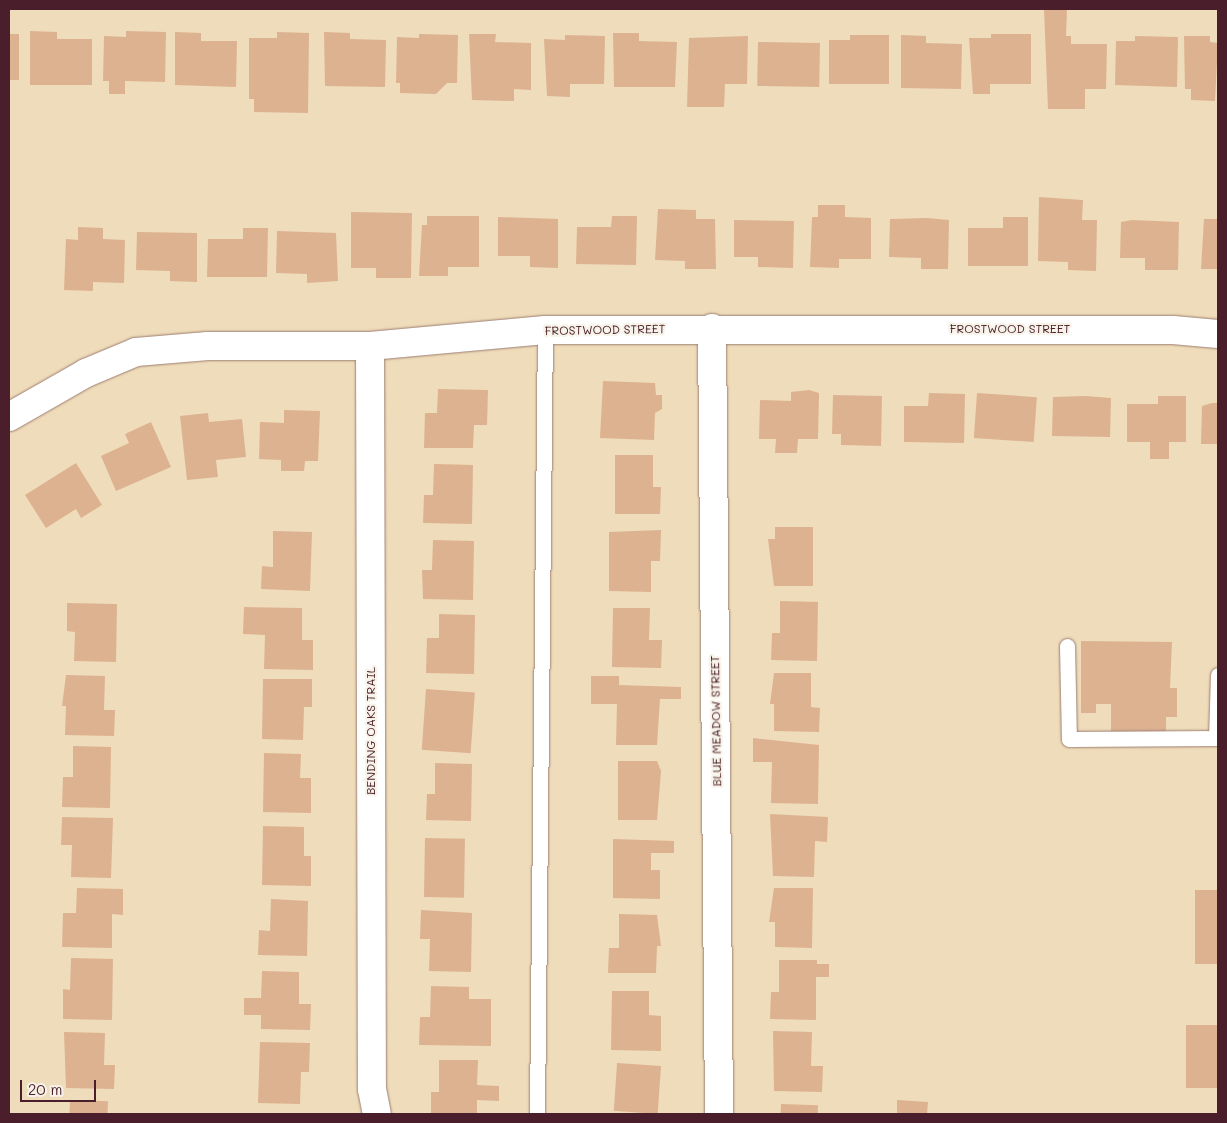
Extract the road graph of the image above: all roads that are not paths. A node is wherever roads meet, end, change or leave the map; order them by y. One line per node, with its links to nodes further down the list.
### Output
1 (712, 328): 2 (street, FROSTWOOD STREET); 3 (street, FROSTWOOD STREET); 11 (street, BLUE MEADOW STREET)
2 (545, 330): 4 (street, FROSTWOOD STREET); 10 (lane)
3 (1218, 334)
4 (370, 346): 5 (street, FROSTWOOD STREET); 9 (street, BENDING OAKS TRAIL)
5 (9, 417)
6 (1067, 646): 8 (lane)
7 (1218, 675): 8 (lane)
8 (1217, 738)
9 (377, 1114)
10 (537, 1114)
11 (719, 1114)

